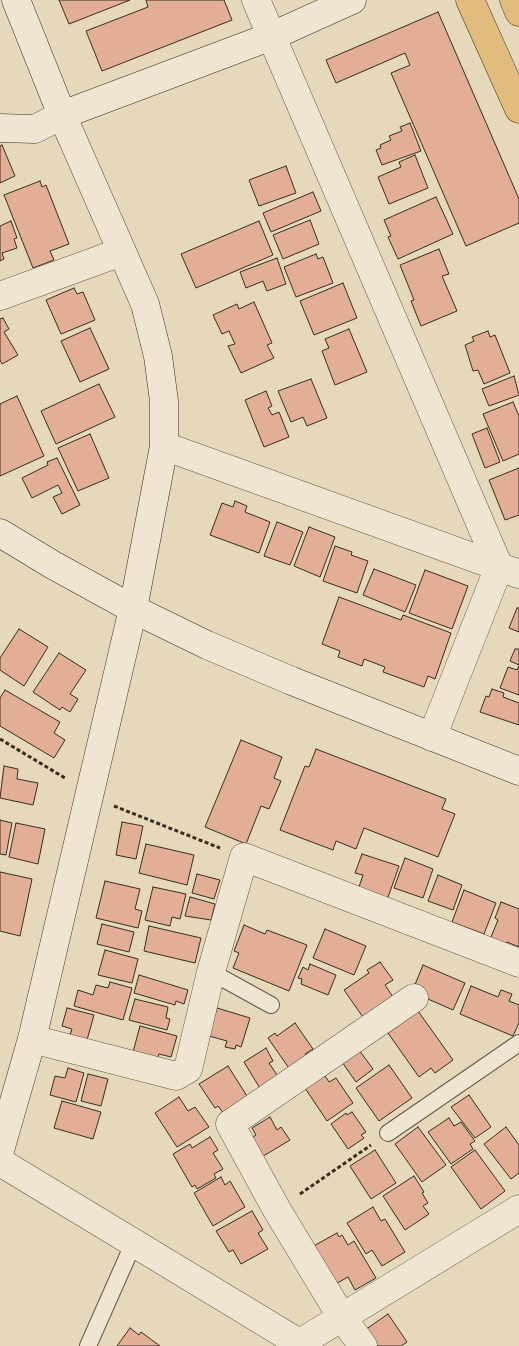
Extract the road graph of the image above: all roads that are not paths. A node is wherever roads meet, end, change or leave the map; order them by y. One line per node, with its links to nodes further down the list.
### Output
1 (16, 0): 9 (street)
2 (256, 0): 7 (street)
3 (352, 0): 7 (street)
4 (470, 0): 8 (main road)
5 (514, 0): 6 (main road)
6 (519, 12)
7 (272, 36): 9 (street); 15 (street)
8 (519, 109)
9 (62, 115): 10 (street); 11 (street)
10 (0, 128)
11 (121, 252): 12 (street); 13 (street)
12 (0, 296)
13 (164, 446): 15 (street); 16 (street)
14 (0, 533): 16 (street)
15 (509, 571): 17 (street)
16 (133, 609): 17 (street); 23 (street)
17 (432, 737): 18 (street)
18 (519, 771)
19 (519, 963): 20 (street)
20 (211, 972): 22 (lane); 23 (street)
21 (414, 998): 30 (street)
22 (271, 1005)
23 (32, 1039): 26 (street)
24 (519, 1043): 25 (lane)
25 (388, 1133)
26 (0, 1150)
27 (0, 1162): 29 (street)
28 (519, 1209): 30 (street)
29 (134, 1242): 31 (street); 32 (lane)
30 (341, 1316): 31 (street); 33 (street)
31 (297, 1345)
32 (88, 1346)
33 (363, 1346)

